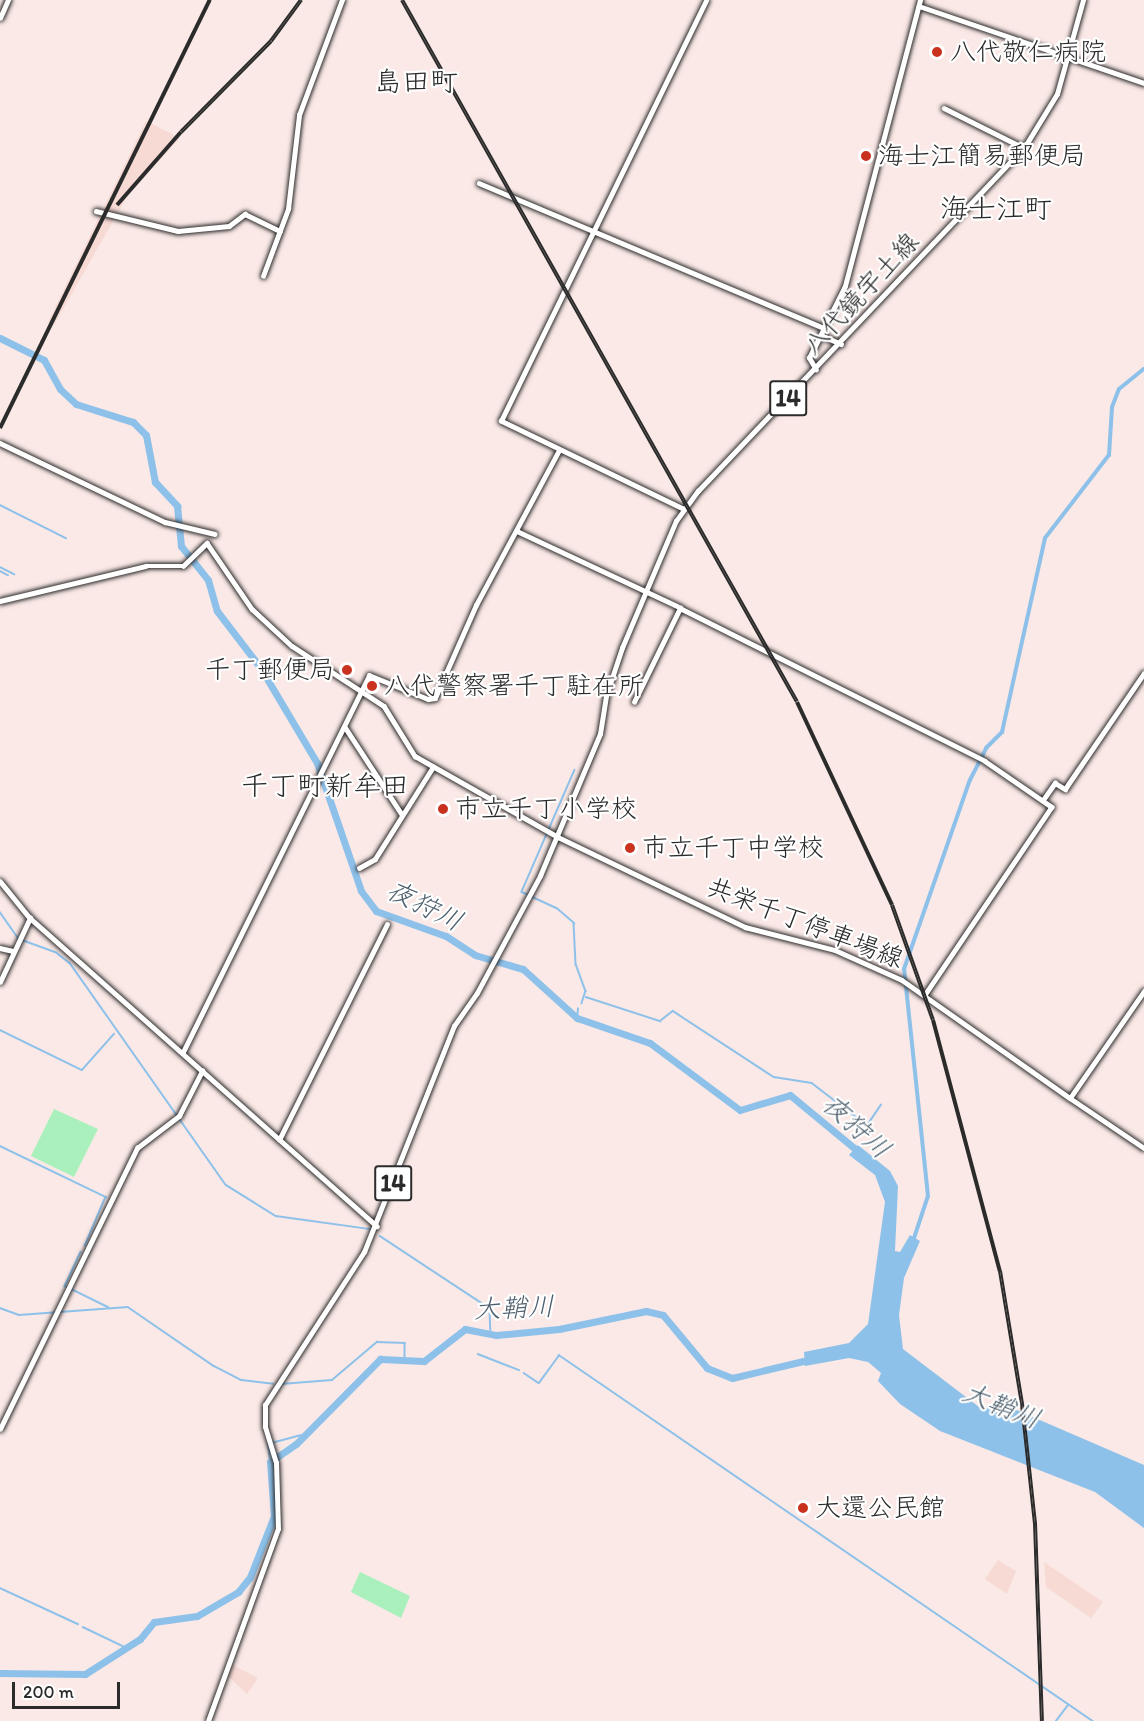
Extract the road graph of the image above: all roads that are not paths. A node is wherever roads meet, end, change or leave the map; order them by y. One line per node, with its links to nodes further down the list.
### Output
1 (8, 0): 6 (street)
2 (342, 0): 13 (street)
3 (706, 0): 14 (street)
4 (1083, 0): 7 (street, 八代鏡宇土線 / 14)
5 (919, 3): 7 (street); 16 (street)
6 (0, 18)
7 (1069, 57): 8 (street); 10 (street, 八代鏡宇土線 / 14)
8 (1144, 83)
9 (944, 108): 10 (street)
10 (1024, 148): 18 (street, 八代鏡宇土線 / 14)
11 (479, 183): 14 (street)
12 (96, 211): 13 (street)
13 (280, 231): 15 (street)
14 (593, 231): 16 (street); 21 (street)
15 (263, 276)
16 (824, 328): 17 (street)
17 (821, 335): 18 (street); 19 (street)
18 (841, 344): 19 (street, 八代鏡宇土線 / 14)
19 (816, 370): 22 (street, 八代鏡宇土線 / 14)
20 (0, 443): 24 (street)
21 (560, 450): 22 (street); 23 (street)
22 (683, 508): 25 (street, 八代鏡宇土線 / 14)
23 (517, 531): 25 (street); 29 (street)
24 (215, 534)
25 (646, 592): 27 (street); 35 (street, 八代鏡宇土線 / 14)
26 (0, 602): 29 (street, 共栄千丁停車場線)
27 (677, 606)
28 (1144, 673): 33 (street)
29 (363, 689): 31 (street); 32 (street, 共栄千丁停車場線)
30 (634, 702): 33 (street)
31 (345, 727): 34 (street); 45 (street)
32 (433, 766): 34 (street); 35 (street, 共栄千丁停車場線)
33 (1043, 800): 44 (street)
34 (401, 813): 36 (street)
35 (557, 836): 44 (street, 共栄千丁停車場線); 50 (street, 14)
36 (359, 868)
37 (0, 881): 38 (street)
38 (30, 918): 41 (street); 45 (street)
39 (387, 924): 48 (street)
40 (0, 948): 41 (street)
41 (13, 951): 42 (street)
42 (0, 982)
43 (1144, 991): 47 (street)
44 (925, 995): 47 (street, 共栄千丁停車場線)
45 (183, 1052): 46 (street)
46 (202, 1071): 48 (street); 51 (street)
47 (1070, 1098): 49 (street, 共栄千丁停車場線)
48 (279, 1140): 50 (street)
49 (1144, 1148)
50 (377, 1226): 52 (street, 14)
51 (0, 1429)
52 (208, 1721)

